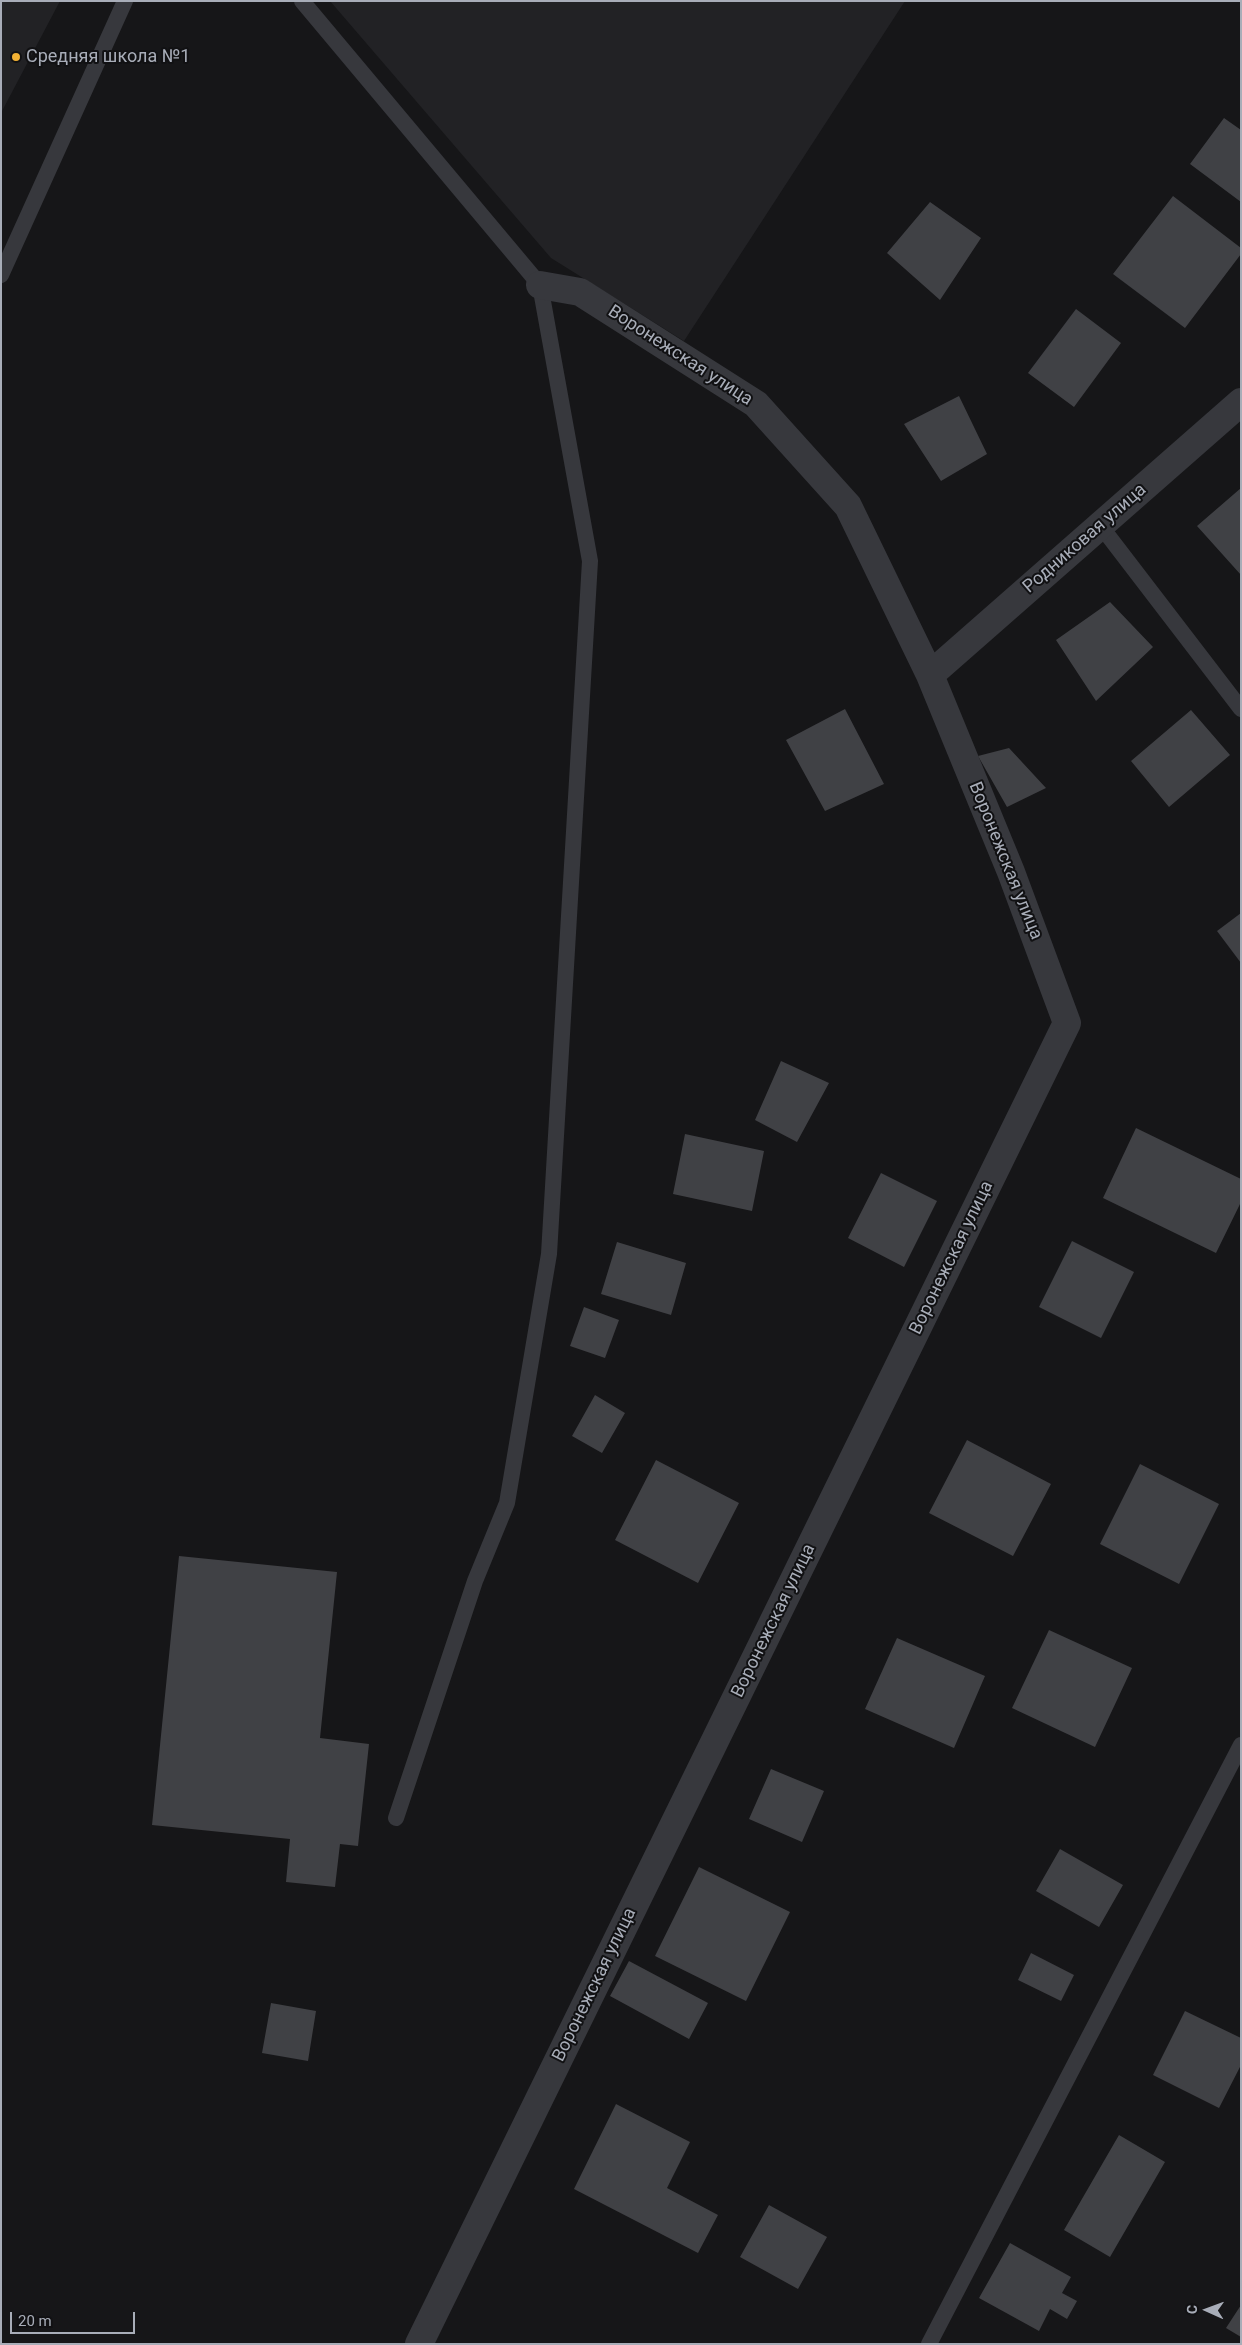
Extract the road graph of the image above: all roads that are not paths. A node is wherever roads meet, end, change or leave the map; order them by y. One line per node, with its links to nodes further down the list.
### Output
1 (125, 1): 3 (lane)
2 (302, 1): 4 (lane)
3 (1, 275)
4 (540, 284): 7 (street, Воронежская улица); 10 (lane)
5 (1241, 402): 6 (street, Родниковая улица)
6 (1100, 525): 7 (street, Родниковая улица); 8 (lane)
7 (930, 675): 11 (street, Воронежская улица)
8 (1241, 709)
9 (1241, 1745): 12 (lane)
10 (396, 1818)
11 (419, 2344)
12 (929, 2344)

